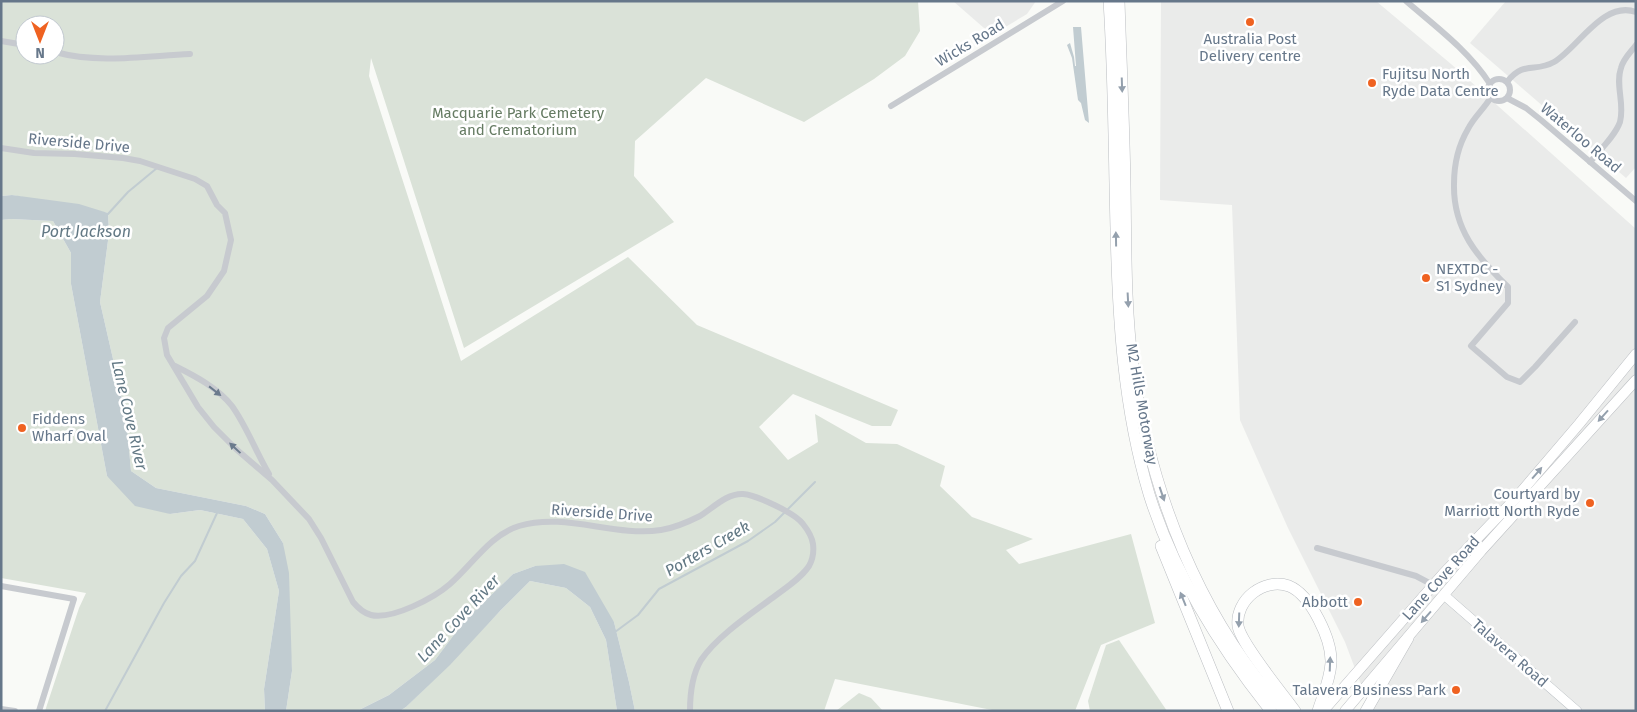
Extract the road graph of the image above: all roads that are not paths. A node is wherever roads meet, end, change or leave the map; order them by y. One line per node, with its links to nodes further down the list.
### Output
1 (1063, 1): 15 (street, Wicks Road)
2 (1109, 1): 24 (highway, M2 Hills Motorway, one-way to 2)
3 (1118, 1): 36 (highway, M2 Hills Motorway, one-way to 36)
4 (1406, 1): 12 (street)
5 (1636, 12): 11 (street)
6 (1, 41): 7 (street)
7 (15, 43)
8 (1636, 46): 17 (street)
9 (190, 54): 10 (street)
10 (65, 55)
11 (1507, 82): 12 (street); 14 (street)
12 (1490, 84): 13 (street)
13 (1490, 97): 14 (street); 19 (street)
14 (1507, 98): 17 (street, Waterloo Road)
15 (891, 106)
16 (1, 148): 21 (street, Riverside Drive)
17 (1590, 162): 18 (street, Waterloo Road)
18 (1636, 201)
19 (1575, 322)
20 (1636, 354): 26 (highway, Lane Cove Road, one-way to 20)
21 (174, 365): 23 (street, Riverside Drive, one-way to 21); 23 (street, Riverside Drive, one-way to 23)
22 (1636, 380): 28 (highway, Lane Cove Road, one-way to 28)
23 (272, 480): 33 (street, Riverside Drive)
24 (1150, 494): 34 (highway, one-way to 24); 35 (highway, M2 Hills Motorway)
25 (1317, 548): 26 (street)
26 (1432, 585): 28 (highway); 39 (highway, Lane Cove Road)
27 (1, 586): 32 (street)
28 (1444, 596): 29 (highway, Lane Cove Road, one-way to 29); 42 (main road, Talavera Road)
29 (1408, 638): 40 (highway, Lane Cove Road); 41 (highway)
30 (1, 708): 31 (street)
31 (15, 711)
32 (39, 711)
33 (690, 711)
34 (1228, 711)
35 (1271, 711)
36 (1285, 711)
37 (1295, 711): 38 (highway, one-way to 37)
38 (1318, 711)
39 (1323, 711)
40 (1345, 711)
41 (1366, 711)
42 (1576, 711)

